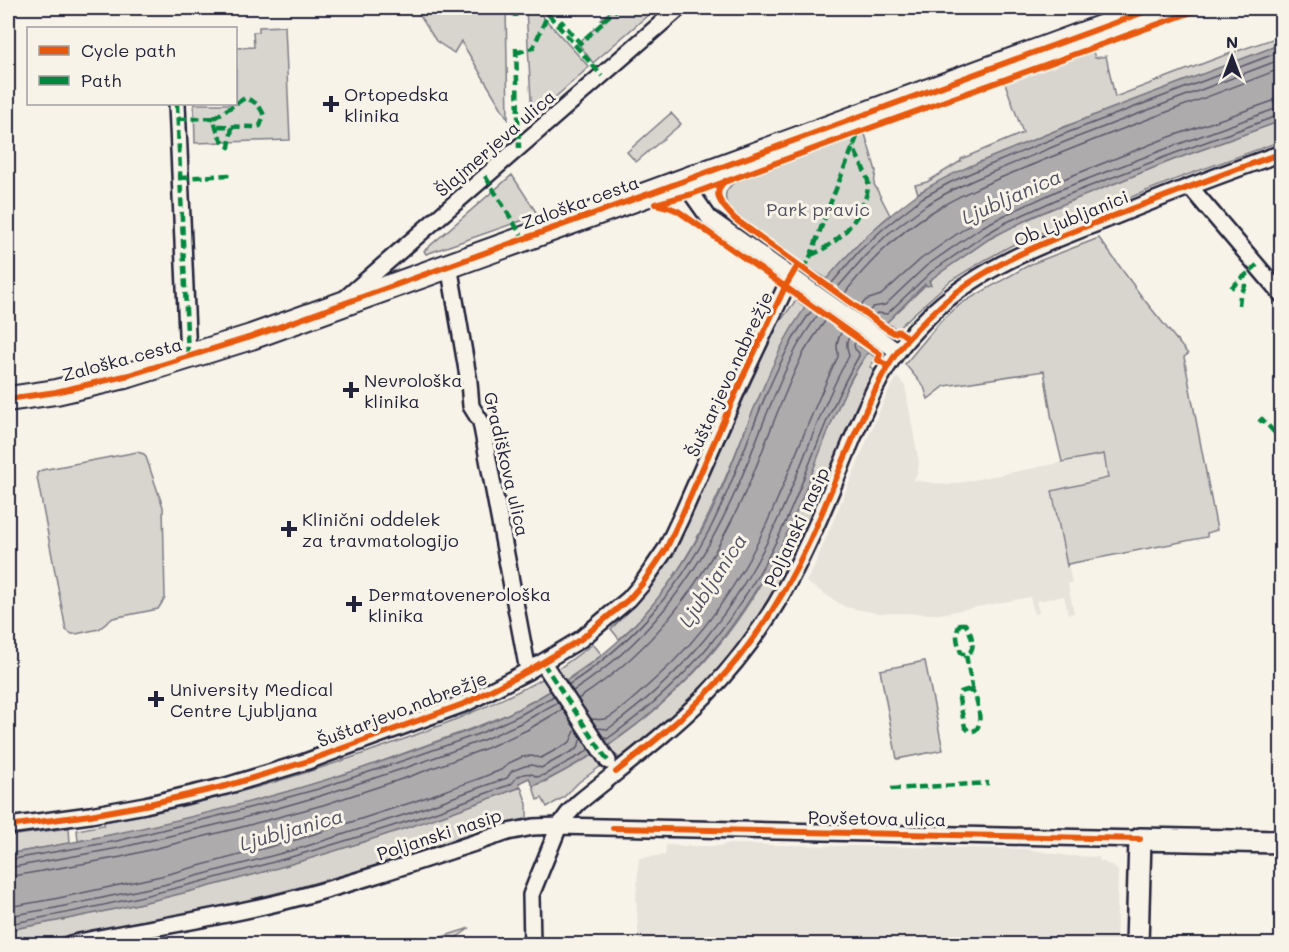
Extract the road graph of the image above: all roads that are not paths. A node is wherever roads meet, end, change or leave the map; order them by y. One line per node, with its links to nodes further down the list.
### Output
1 (679, 8): 10 (street, Šlajmerjeva ulica)
2 (1155, 8): 5 (main road, Zaloška cesta)
3 (177, 105): 12 (street)
4 (1281, 153): 6 (street, Ob Ljubljanici)
5 (686, 180): 7 (main road, Zaloška cesta); 8 (street)
6 (1190, 187): 9 (street); 11 (street, Ob Ljubljanici)
7 (449, 265): 10 (main road, Zaloška cesta); 15 (street, Gradiškova ulica)
8 (791, 276): 11 (street); 14 (street, Šuštarjevo nabrežje)
9 (1281, 295)
10 (335, 307): 12 (main road, Zaloška cesta)
11 (897, 351): 18 (street, Poljanski nasip)
12 (188, 356): 13 (main road, Zaloška cesta)
13 (8, 399)
14 (547, 669): 15 (street, Šuštarjevo nabrežje); 16 (street)
15 (528, 672): 17 (street, Šuštarjevo nabrežje)
16 (608, 761)
17 (8, 826)
18 (559, 826): 19 (street, Povšetova ulica); 21 (street, Poljanski nasip); 22 (street)
19 (1140, 839): 20 (street, Povšetova ulica); 23 (street)
20 (1281, 842)
21 (70, 945)
22 (532, 945)
23 (1137, 945)

